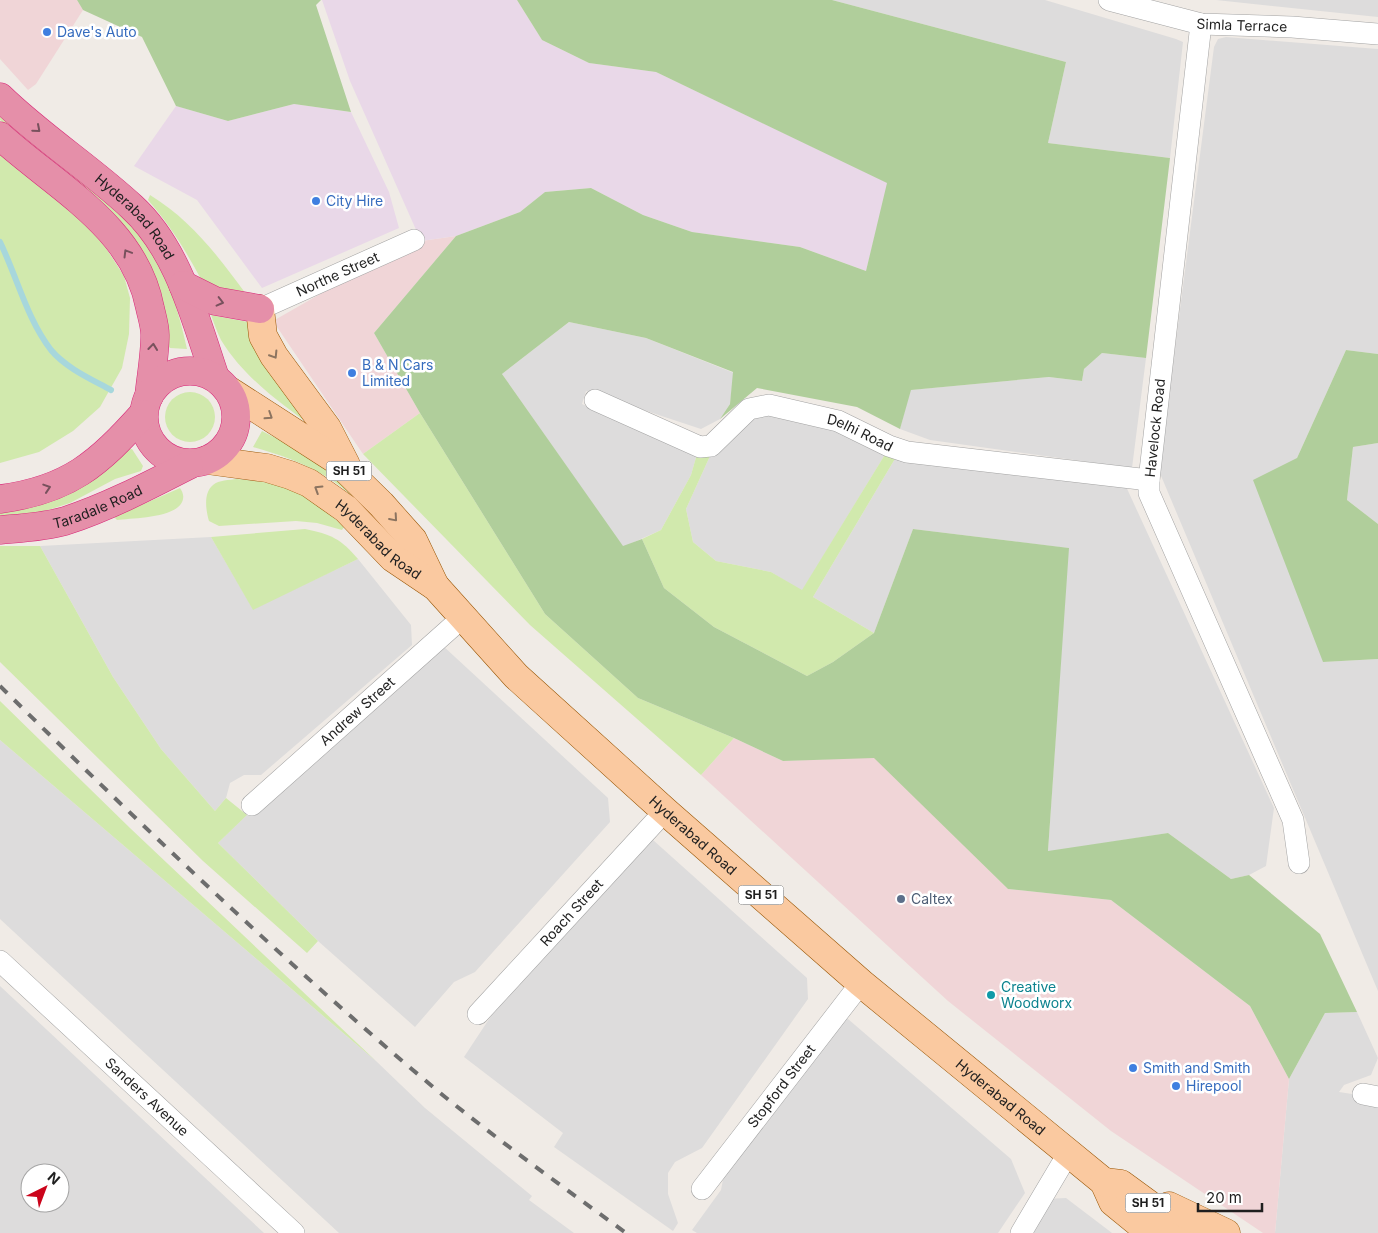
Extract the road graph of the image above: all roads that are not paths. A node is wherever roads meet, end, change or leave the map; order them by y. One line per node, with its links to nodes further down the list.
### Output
1 (1109, 0): 2 (street, Simla Terrace)
2 (1201, 24): 3 (street, Simla Terrace); 14 (street, Havelock Road)
3 (1378, 34)
4 (0, 97): 7 (highway, Hyderabad Road, one-way to 7)
5 (0, 136): 11 (highway, Hyderabad Road, one-way to 5)
6 (414, 240): 8 (street, Northe Street)
7 (183, 285): 8 (highway, one-way to 8); 9 (highway, Hyderabad Road)
8 (260, 309): 13 (main road, one-way to 13)
9 (221, 383): 11 (highway, SH 51); 12 (highway); 13 (main road, Hyderabad Road / SH 51, one-way to 13)
10 (595, 400): 14 (street, Delhi Road)
11 (146, 405): 12 (highway, SH 51); 15 (highway, SH 51, one-way to 11)
12 (198, 462): 16 (highway, Taradale Road); 17 (main road, Hyderabad Road / SH 51, one-way to 12)
13 (351, 473): 17 (main road, Hyderabad Road / SH 51, one-way to 17)
14 (1149, 480): 21 (street, Havelock Road)
15 (0, 499)
16 (0, 530)
17 (436, 587): 18 (main road, Hyderabad Road / SH 51)
18 (462, 618): 19 (street, Andrew Street); 20 (main road, Hyderabad Road / SH 51)
19 (252, 804)
20 (665, 811): 23 (main road, Hyderabad Road / SH 51); 24 (street, Roach Street)
21 (1298, 863)
22 (0, 961): 29 (street, Sanders Avenue)
23 (862, 983): 25 (main road, Hyderabad Road / SH 51); 27 (street, Stopford Street)
24 (478, 1014)
25 (1069, 1152): 26 (main road, Hyderabad Road / SH 51); 30 (street)
26 (1104, 1182): 28 (main road, Hyderabad Road / SH 51); 31 (main road, Hyderabad Road / SH 51)
27 (702, 1189)
28 (1146, 1200): 32 (main road, Hyderabad Road / SH 51); 33 (main road)
29 (294, 1233)
30 (1020, 1233)
31 (1151, 1233)
32 (1188, 1233)
33 (1226, 1233)

